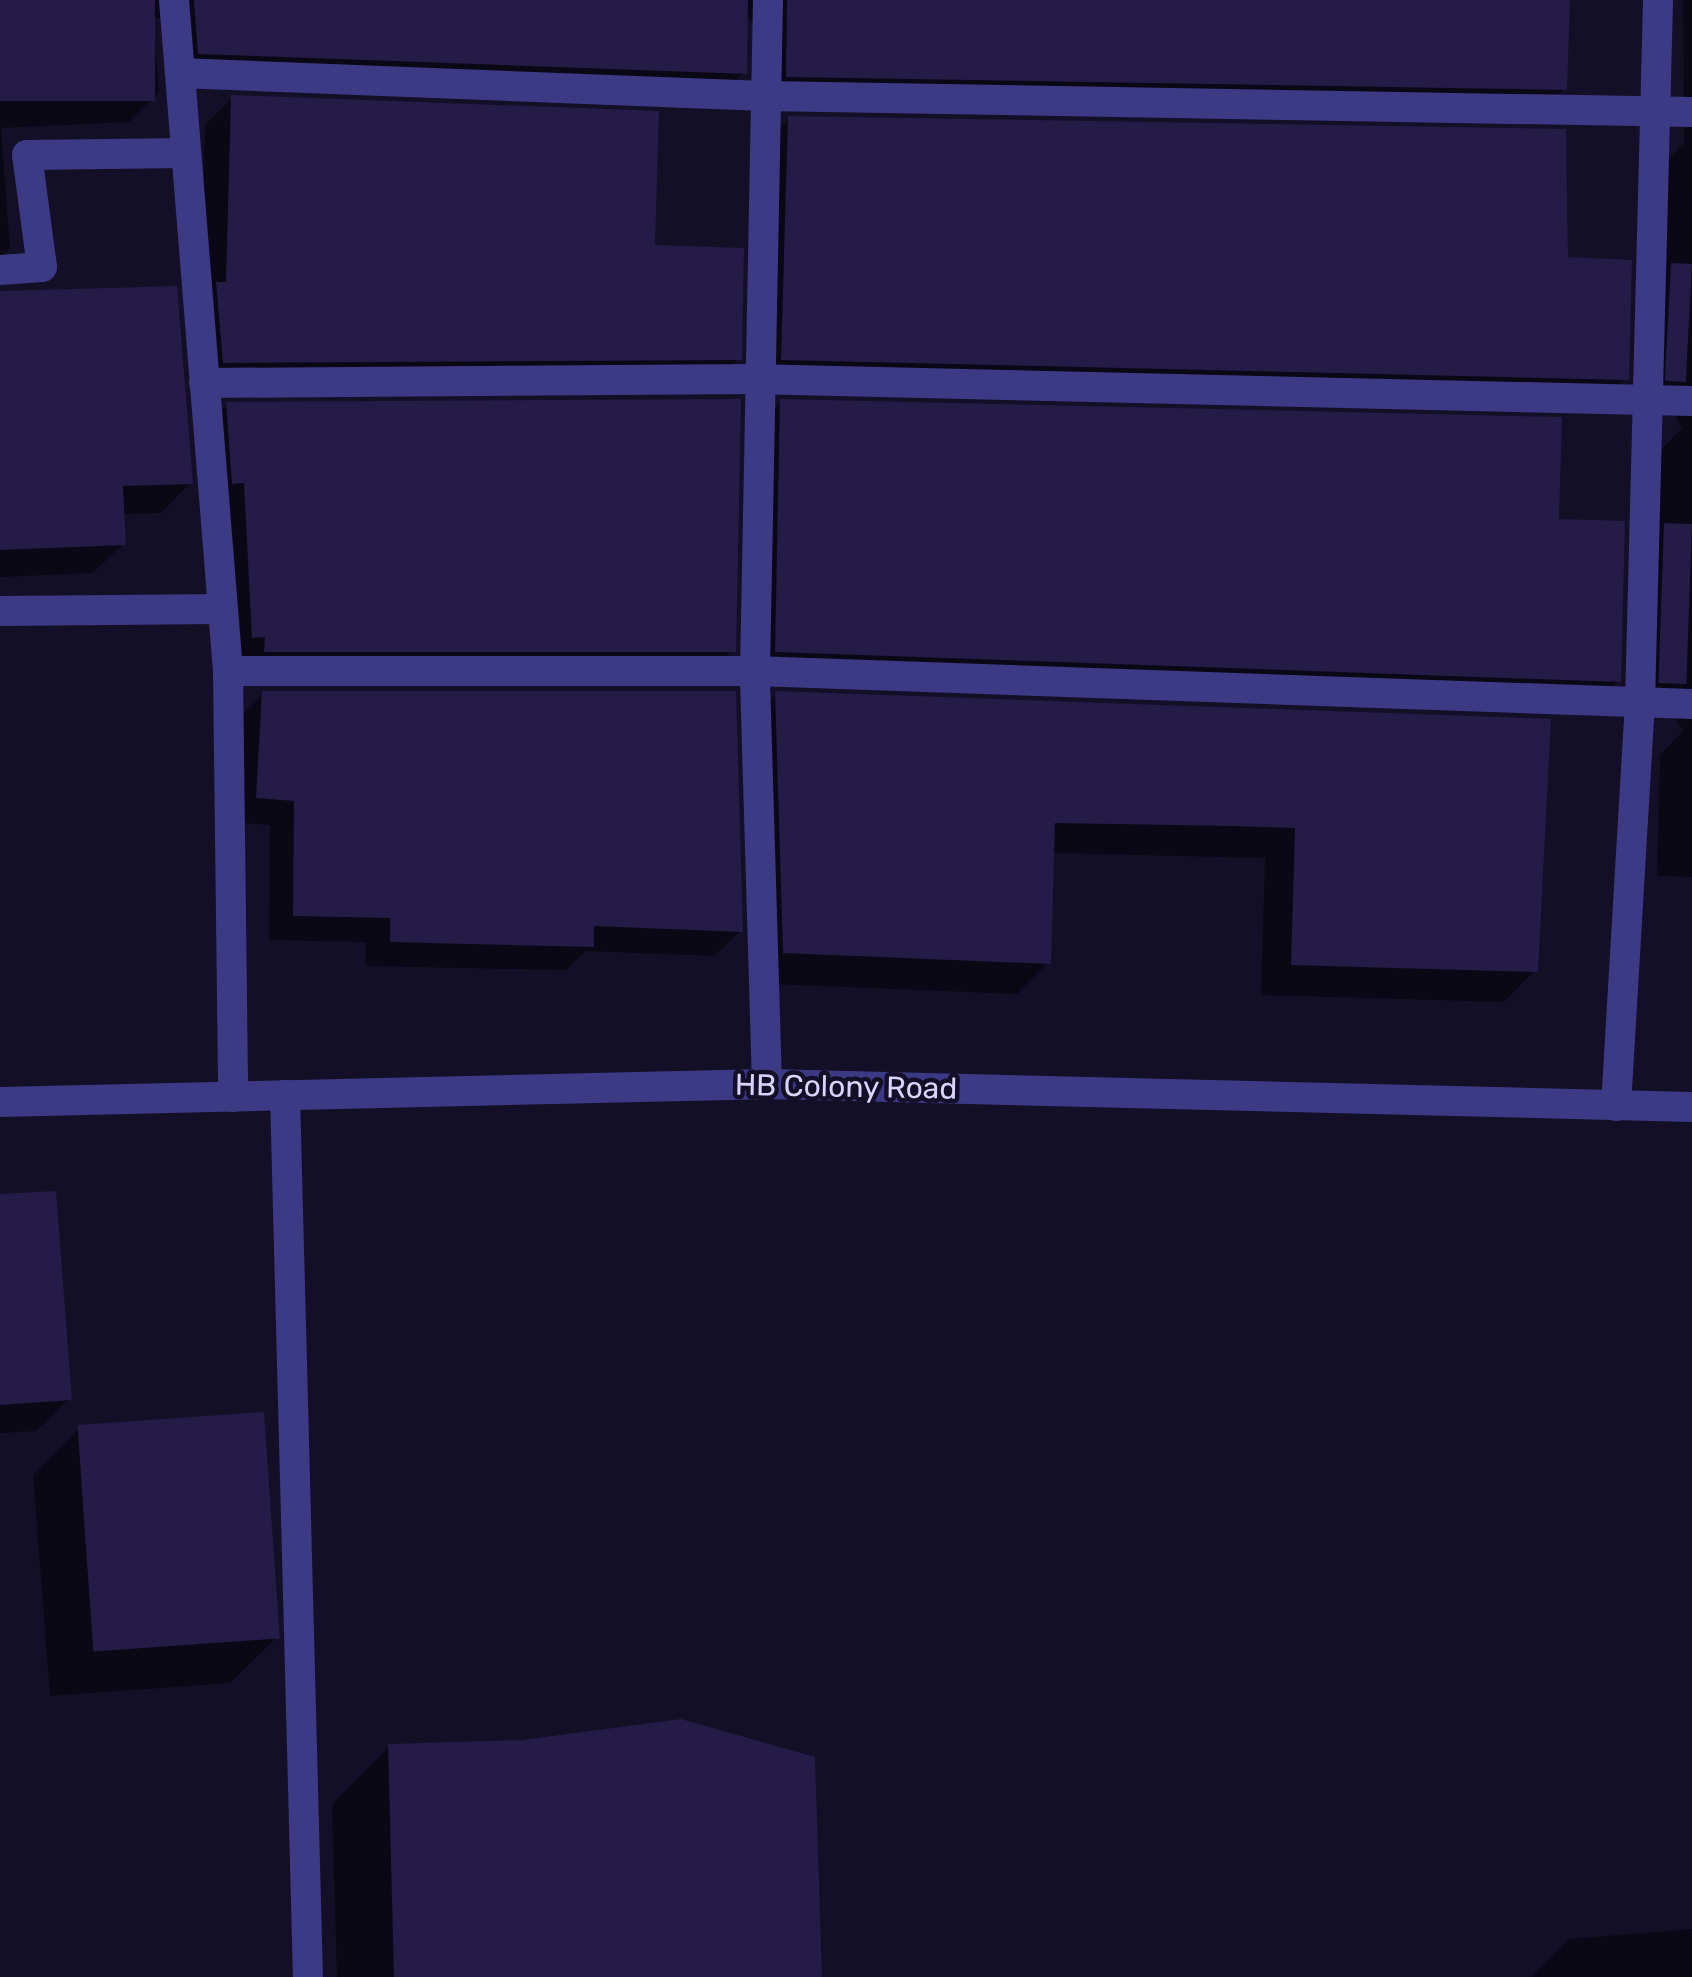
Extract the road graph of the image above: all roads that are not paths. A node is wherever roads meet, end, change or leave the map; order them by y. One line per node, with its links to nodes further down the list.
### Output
1 (174, 0): 4 (street)
2 (768, 0): 5 (street)
3 (1658, 0): 6 (street)
4 (180, 73): 5 (street); 8 (street)
5 (765, 96): 6 (street); 10 (street)
6 (1653, 111): 7 (street); 12 (street)
7 (1692, 112)
8 (186, 153): 9 (street); 11 (street)
9 (0, 270)
10 (755, 379): 11 (street); 12 (street); 17 (street)
11 (204, 383): 14 (street)
12 (1649, 401): 13 (street); 18 (street)
13 (1692, 401)
14 (222, 609): 15 (street); 16 (street)
15 (0, 611)
16 (229, 671): 17 (street); 22 (street)
17 (754, 671): 18 (street); 20 (street)
18 (1640, 703): 19 (street); 24 (street)
19 (1692, 704)
20 (767, 1084): 21 (street, HB Colony Road); 24 (street, HB Colony Road)
21 (285, 1095): 22 (street, HB Colony Road); 26 (street)
22 (233, 1097): 23 (street, HB Colony Road)
23 (0, 1102)
24 (1616, 1106): 25 (street, HB Colony Road)
25 (1692, 1107)
26 (308, 1977)

